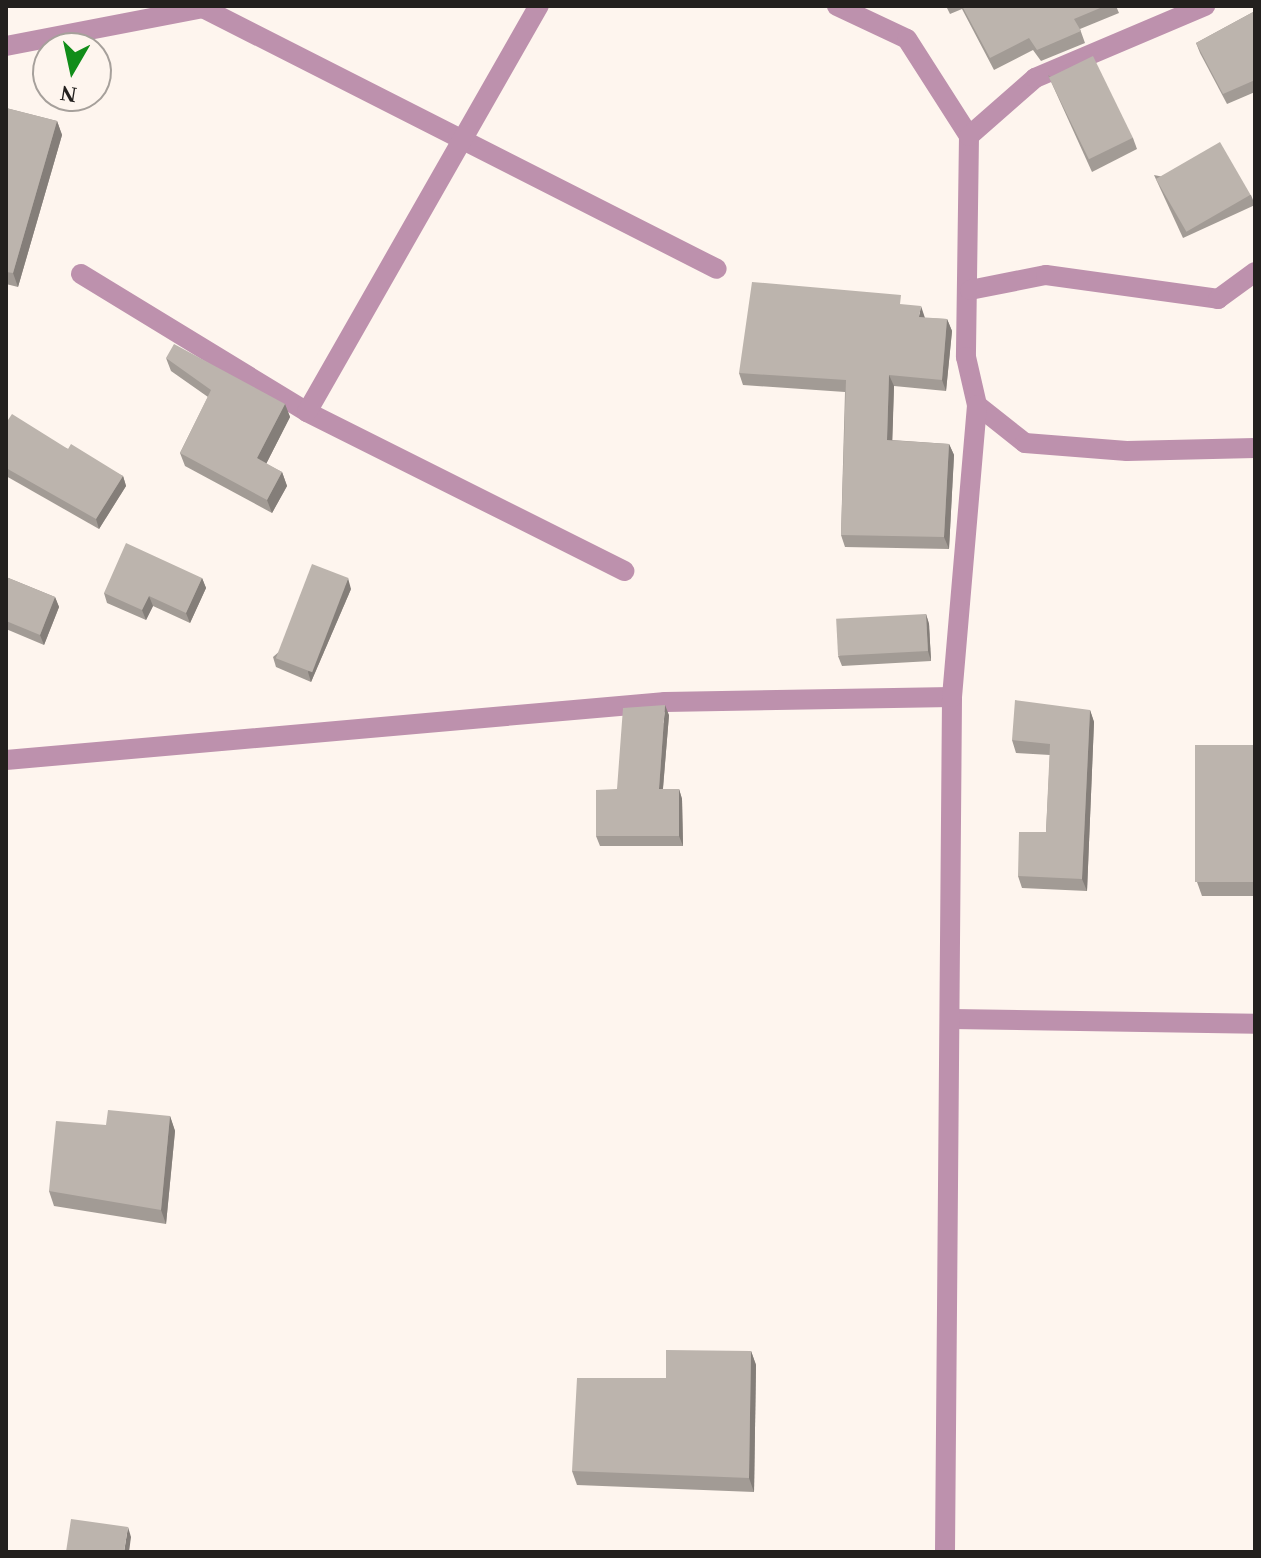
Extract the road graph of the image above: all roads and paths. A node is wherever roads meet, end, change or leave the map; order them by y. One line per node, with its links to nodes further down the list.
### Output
1 (539, 6): 6 (street)
2 (837, 6): 5 (street)
3 (1205, 6): 5 (street)
4 (6, 46): 6 (street)
5 (969, 136): 10 (street)
6 (466, 143): 7 (street); 12 (street)
7 (717, 269)
8 (1255, 272): 10 (street)
9 (81, 274): 12 (street)
10 (970, 290): 11 (street)
11 (977, 405): 13 (street); 15 (street)
12 (307, 412): 14 (street)
13 (1255, 448)
14 (624, 571)
15 (952, 697): 16 (street); 17 (street)
16 (6, 760)
17 (952, 1019): 18 (street); 19 (street)
18 (1255, 1024)
19 (945, 1552)

